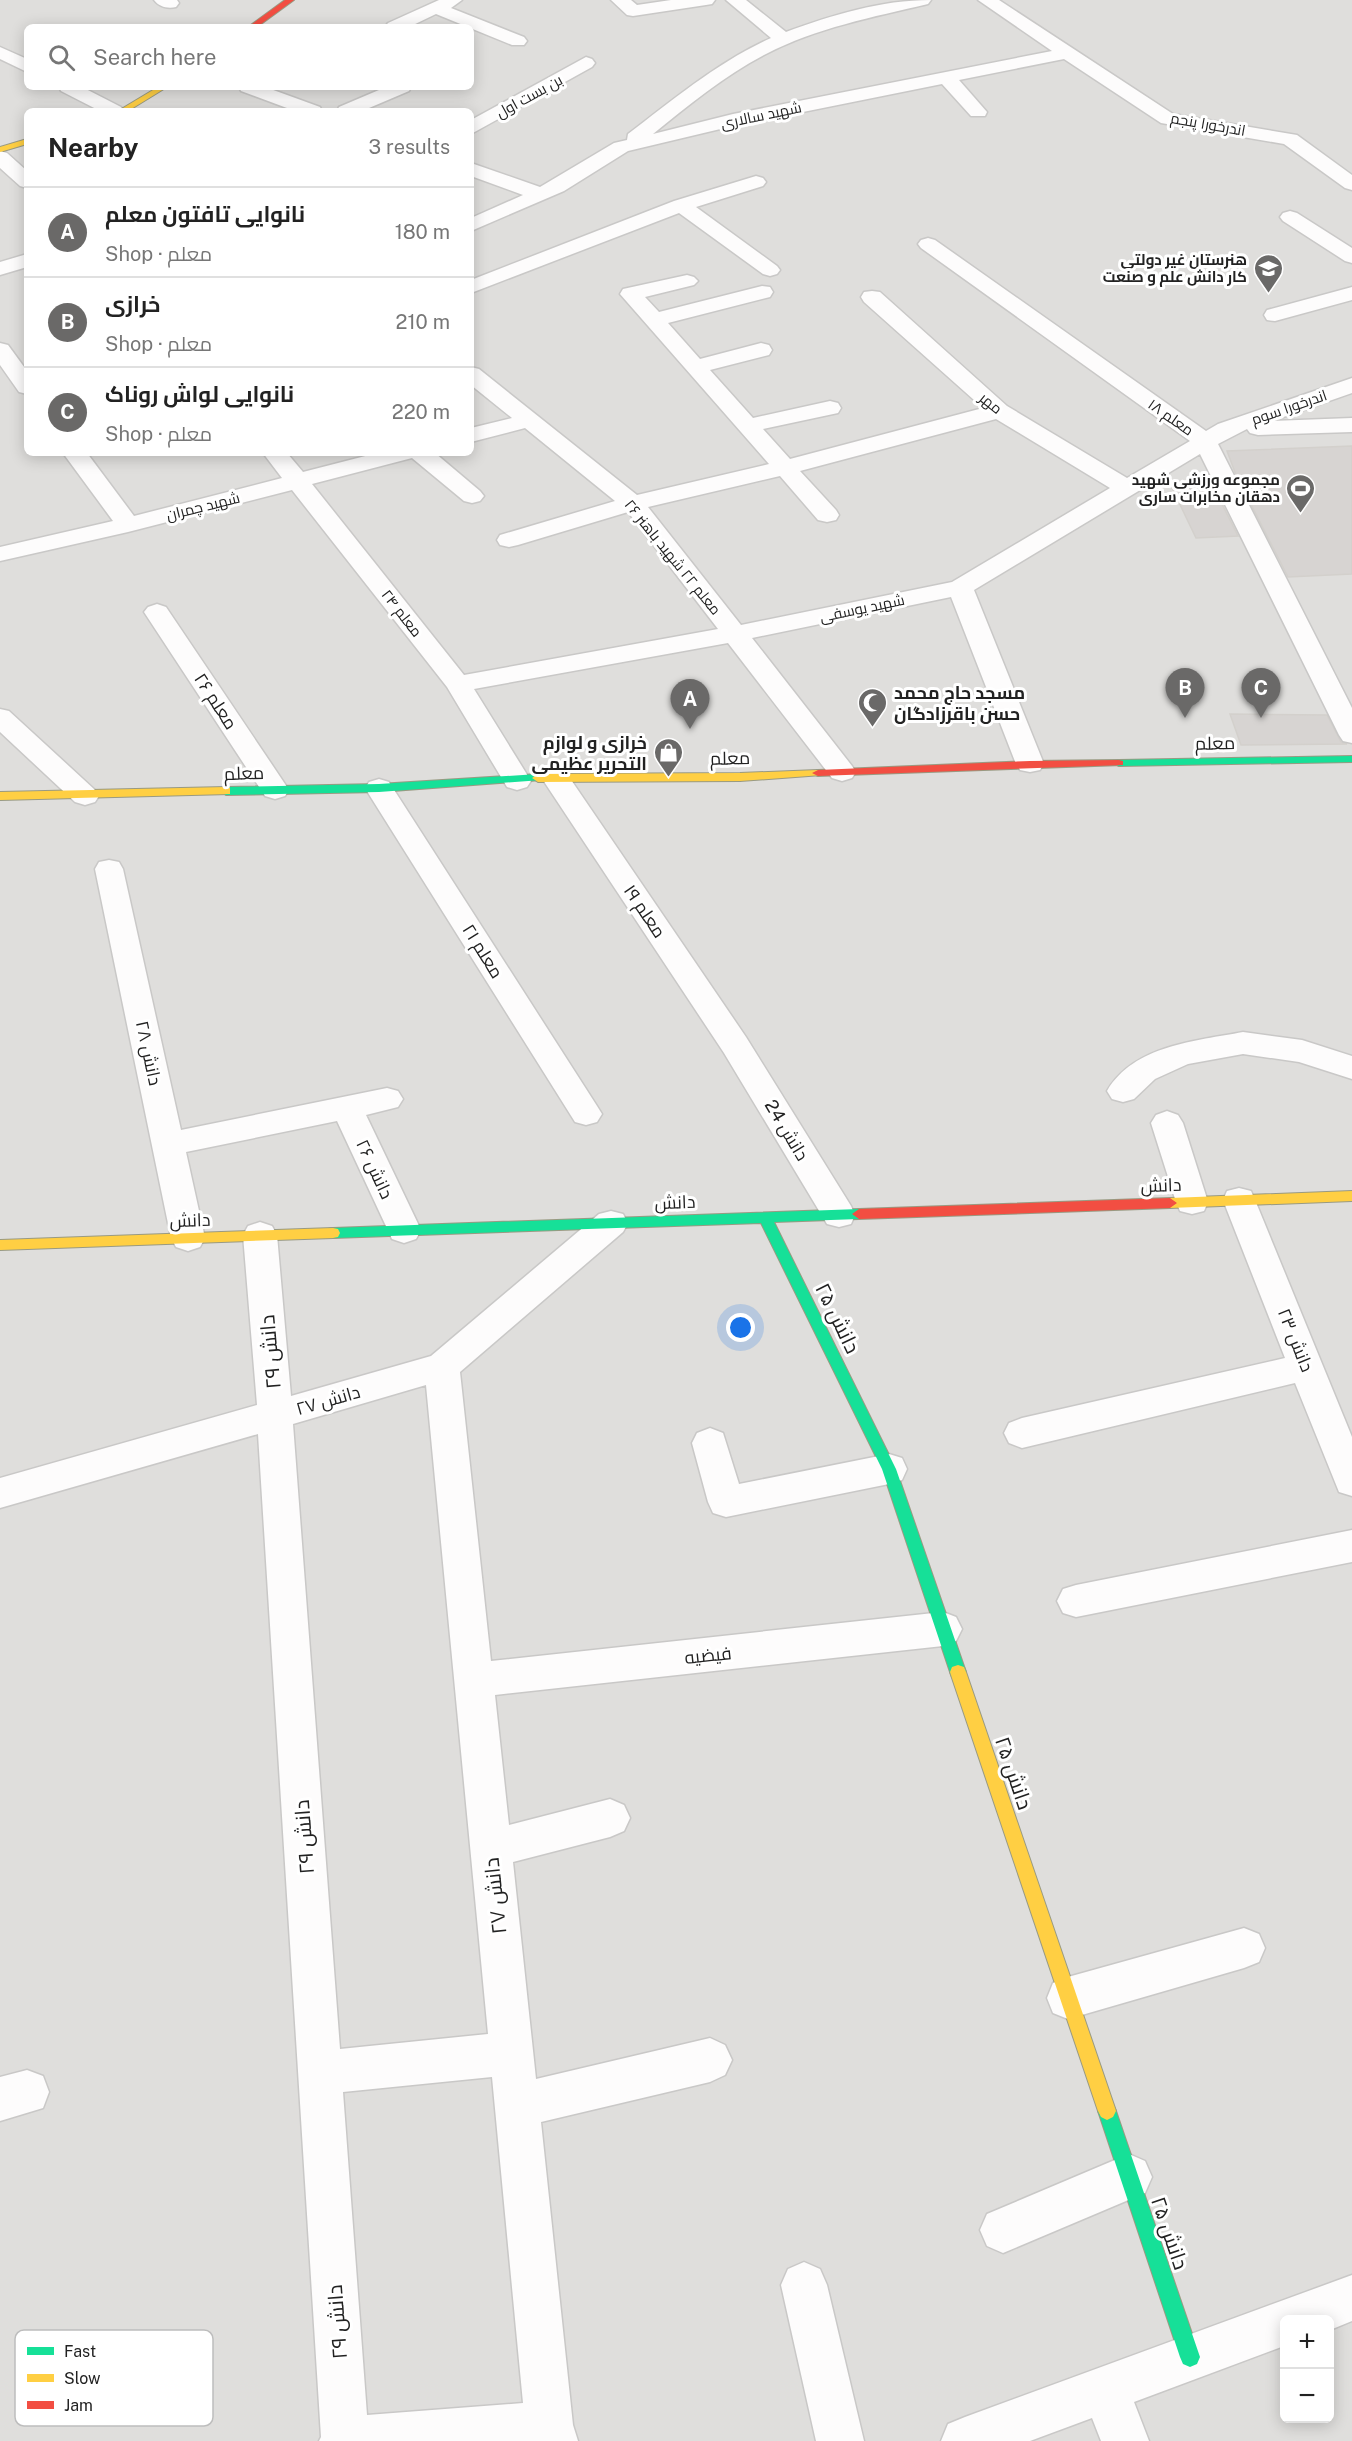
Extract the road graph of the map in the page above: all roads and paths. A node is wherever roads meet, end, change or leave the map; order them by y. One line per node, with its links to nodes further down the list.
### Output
1 (290, 0): 11 (street)
2 (453, 0): 9 (street)
3 (621, 0): 4 (street)
4 (706, 0)
5 (735, 0): 14 (street)
6 (832, 0): 10 (street)
7 (922, 0): 10 (street)
8 (987, 0): 16 (street, اندرخورا پنجم)
9 (434, 7): 12 (street); 13 (street)
10 (843, 19): 14 (street)
11 (256, 24)
12 (400, 24)
13 (518, 40)
14 (784, 40): 31 (street)
15 (0, 52): 18 (street)
16 (1067, 53): 19 (street, شهید سالاری); 37 (street, اندرخورا پنجم)
17 (586, 63): 29 (street, بن بست اول)
18 (24, 64)
19 (945, 76): 28 (street); 31 (street, شهید سالاری)
20 (74, 90): 24 (street)
21 (157, 90): 25 (street)
22 (262, 90): 26 (street)
23 (395, 90): 27 (street)
24 (108, 108)
25 (127, 108)
26 (307, 108)
27 (353, 108)
28 (978, 112)
29 (474, 126)
30 (24, 142): 32 (street)
31 (621, 147): 38 (street, شهید سالاری)
32 (0, 150)
33 (0, 157): 35 (street)
34 (474, 170): 38 (street)
35 (24, 179)
36 (756, 182): 39 (street)
37 (1352, 184)
38 (538, 194): 41 (street, شهید سالاری)
39 (681, 206): 46 (street); 48 (street)
40 (1290, 217): 43 (street)
41 (474, 224)
42 (928, 244): 66 (street, معلم ۱۸)
43 (1352, 257)
44 (24, 261): 45 (street)
45 (0, 269)
46 (770, 270)
47 (687, 281): 53 (street)
48 (474, 286)
49 (762, 292): 53 (street)
50 (1352, 293): 52 (street)
51 (872, 297): 61 (street, مهر)
52 (1275, 315)
53 (654, 320): 56 (street)
54 (0, 350): 58 (street)
55 (762, 350): 56 (street)
56 (694, 367): 64 (street)
57 (474, 376): 62 (street, معلم ۲۲ شهید باهنر ۲۶)
58 (24, 383)
59 (1352, 385): 66 (street, اندرخورا سوم)
60 (830, 408): 64 (street)
61 (999, 411): 71 (street); 73 (street, مهر)
62 (531, 420): 65 (street); 75 (street, معلم ۲۲ شهید باهنر ۲۶)
63 (1352, 425): 66 (street)
64 (746, 426): 71 (street)
65 (474, 434)
66 (1216, 435): 73 (street, شهید یوسفی); 85 (street, معلم ۱۸)
67 (77, 456): 77 (street)
68 (277, 456): 72 (street, معلم ۲۴)
69 (393, 456): 72 (street, شهید چمران)
70 (425, 456): 74 (street)
71 (783, 468): 75 (street); 76 (street)
72 (298, 481): 77 (street, شهید چمران); 83 (street, معلم ۲۴)
73 (1127, 488): 80 (street, شهید یوسفی)
74 (472, 496)
75 (633, 503): 78 (street); 82 (street, معلم ۲۲ شهید باهنر ۲۶)
76 (827, 515)
77 (128, 525): 79 (street, شهید چمران)
78 (509, 540)
79 (0, 554)
80 (960, 588): 82 (street, شهید یوسفی); 87 (street)
81 (157, 612): 92 (street, معلم ۲۶)
82 (735, 634): 83 (street, شهید یوسفی); 88 (street, معلم ۲۲ شهید باهنر ۲۶)
83 (458, 684): 90 (street, معلم ۲۴)
84 (0, 717): 94 (street)
85 (1352, 735)
86 (1352, 759): 87 (street, معلم)
87 (1029, 764): 88 (street, معلم)
88 (842, 772): 89 (street, معلم)
89 (555, 777): 90 (street, معلم); 96 (street, معلم ۱۹)
90 (517, 781): 91 (street, معلم)
91 (380, 788): 92 (street, معلم); 101 (street, معلم ۲۱)
92 (275, 790): 94 (street, معلم)
93 (0, 796): 94 (street, معلم)
94 (85, 796)
95 (109, 869): 103 (street, دانش ۲۸)
96 (735, 1045): 107 (street, دانش 24)
97 (1352, 1068): 98 (street)
98 (1123, 1091)
99 (387, 1099): 100 (street)
100 (347, 1107): 103 (street); 110 (street, دانش ۲۶)
101 (586, 1114)
102 (1167, 1123): 106 (street)
103 (169, 1144): 112 (street, دانش ۲۸)
104 (1352, 1196): 105 (street, دانش)
105 (1239, 1200): 106 (street, دانش); 115 (street, دانش ٢٣)
106 (1192, 1202): 107 (street, دانش)
107 (839, 1215): 108 (street, دانش)
108 (765, 1217): 109 (street, دانش); 119 (street, دانش ۲۵)
109 (611, 1223): 110 (street, دانش); 114 (street, دانش ۲۷)
110 (404, 1230): 111 (street, دانش)
111 (260, 1235): 112 (street, دانش); 116 (street, دانش ٢٩)
112 (188, 1238): 113 (street, دانش)
113 (0, 1245)
114 (442, 1367): 116 (street, دانش ۲۷); 125 (street, دانش ٢٧)
115 (1306, 1367): 117 (street); 120 (street, دانش ٢٣)
116 (275, 1415): 121 (street, دانش ۲۷); 132 (street, دانش ٢٩)
117 (1022, 1433)
118 (710, 1443): 119 (street)
119 (889, 1469): 124 (street, دانش ۲۵)
120 (1352, 1481)
121 (0, 1493)
122 (1352, 1546): 123 (street)
123 (1076, 1601)
124 (943, 1629): 125 (street, فیضیه); 129 (street, دانش ۲۵)
125 (473, 1680): 127 (street, دانش ٢٧)
126 (610, 1818): 127 (street)
127 (491, 1849): 130 (street, دانش ٢٧)
128 (1244, 1948): 129 (street)
129 (1068, 1998): 134 (street, دانش ۲۵)
130 (511, 2053): 132 (street); 133 (street, دانش ٢٧)
131 (710, 2060): 133 (street)
132 (320, 2073): 143 (street, دانش ٢٩)
133 (516, 2106): 142 (street, دانش ٢٧)
134 (1129, 2177): 135 (street); 140 (street, دانش ۲۵)
135 (1003, 2230)
136 (804, 2285): 144 (street)
137 (1352, 2298): 138 (street)
138 (1305, 2315)
139 (1280, 2324): 140 (street)
140 (1190, 2357): 141 (street)
141 (1105, 2388): 145 (street); 146 (street)
142 (552, 2433): 143 (street)
143 (344, 2440)
144 (840, 2441)
145 (965, 2441)
146 (1125, 2441)

